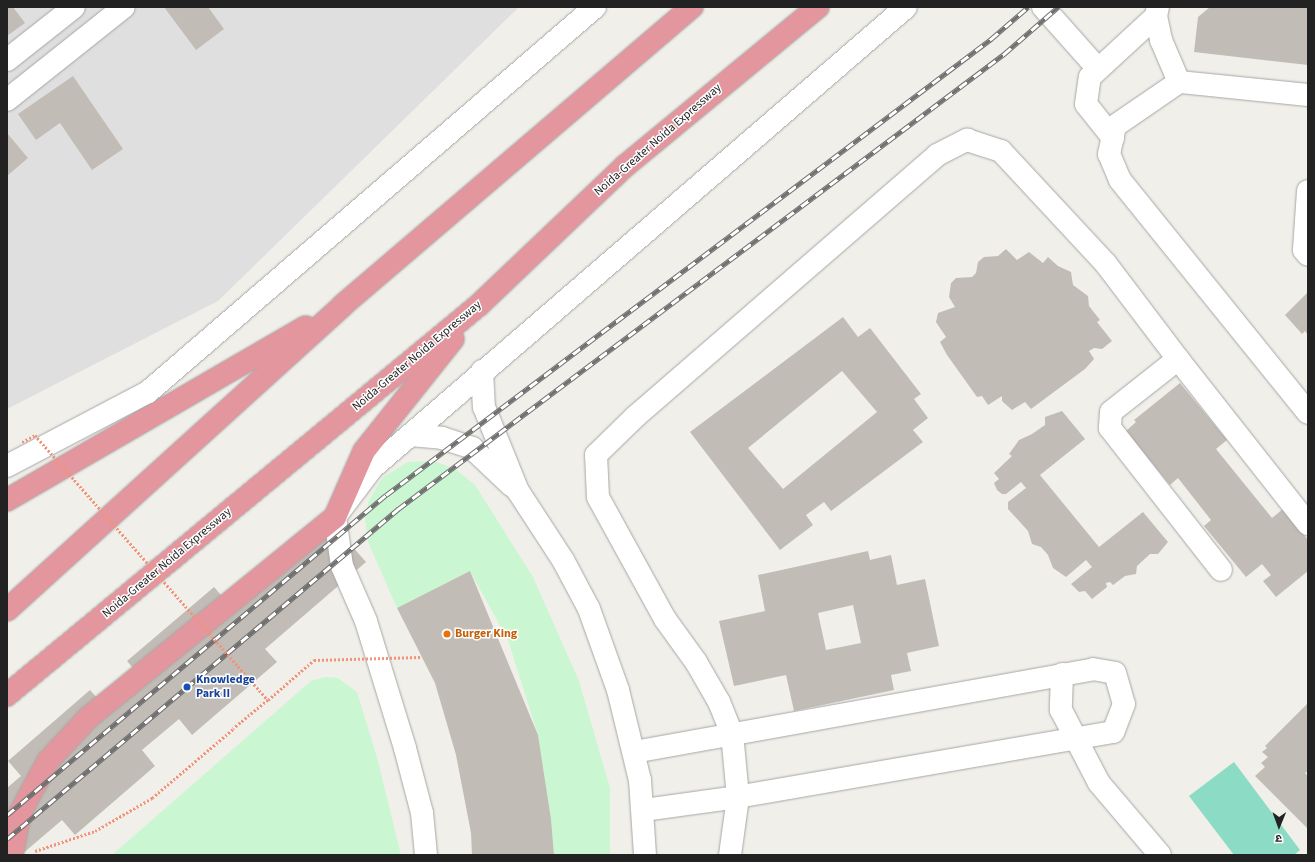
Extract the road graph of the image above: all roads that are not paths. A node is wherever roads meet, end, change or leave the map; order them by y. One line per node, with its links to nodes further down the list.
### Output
1 (74, 7): 9 (street)
2 (124, 7): 13 (street)
3 (595, 7): 23 (street)
4 (692, 7): 17 (highway)
5 (818, 7): 18 (highway, Noida-Greater Noida Expressway)
6 (906, 7): 20 (street)
7 (1043, 7): 10 (street)
8 (1157, 11): 10 (street); 11 (street)
9 (7, 60)
10 (1098, 69): 14 (street)
11 (1179, 82): 12 (street); 14 (street)
12 (1308, 95)
13 (7, 100)
14 (1113, 138): 21 (street)
15 (1308, 191): 16 (street)
16 (1308, 255)
17 (344, 305): 25 (highway); 29 (highway)
18 (479, 305): 26 (highway); 31 (highway, Noida-Greater Noida Expressway)
19 (1178, 359): 27 (street); 28 (street); 32 (street)
20 (482, 371): 22 (street); 24 (street)
21 (1308, 413)
22 (410, 435): 24 (street); 26 (street)
23 (7, 466)
24 (518, 491): 34 (street)
25 (7, 500)
26 (335, 517): 37 (highway); 38 (street)
27 (1308, 524)
28 (1221, 570)
29 (7, 610)
30 (1062, 674): 32 (street); 33 (street); 33 (street)
31 (7, 695)
32 (732, 734): 34 (street); 35 (street)
33 (1078, 739): 35 (street); 41 (street)
34 (634, 752): 36 (street)
35 (738, 797): 36 (street); 40 (street)
36 (643, 810): 39 (street)
37 (21, 854)
38 (426, 855)
39 (645, 855)
40 (730, 855)
41 (1160, 855)

